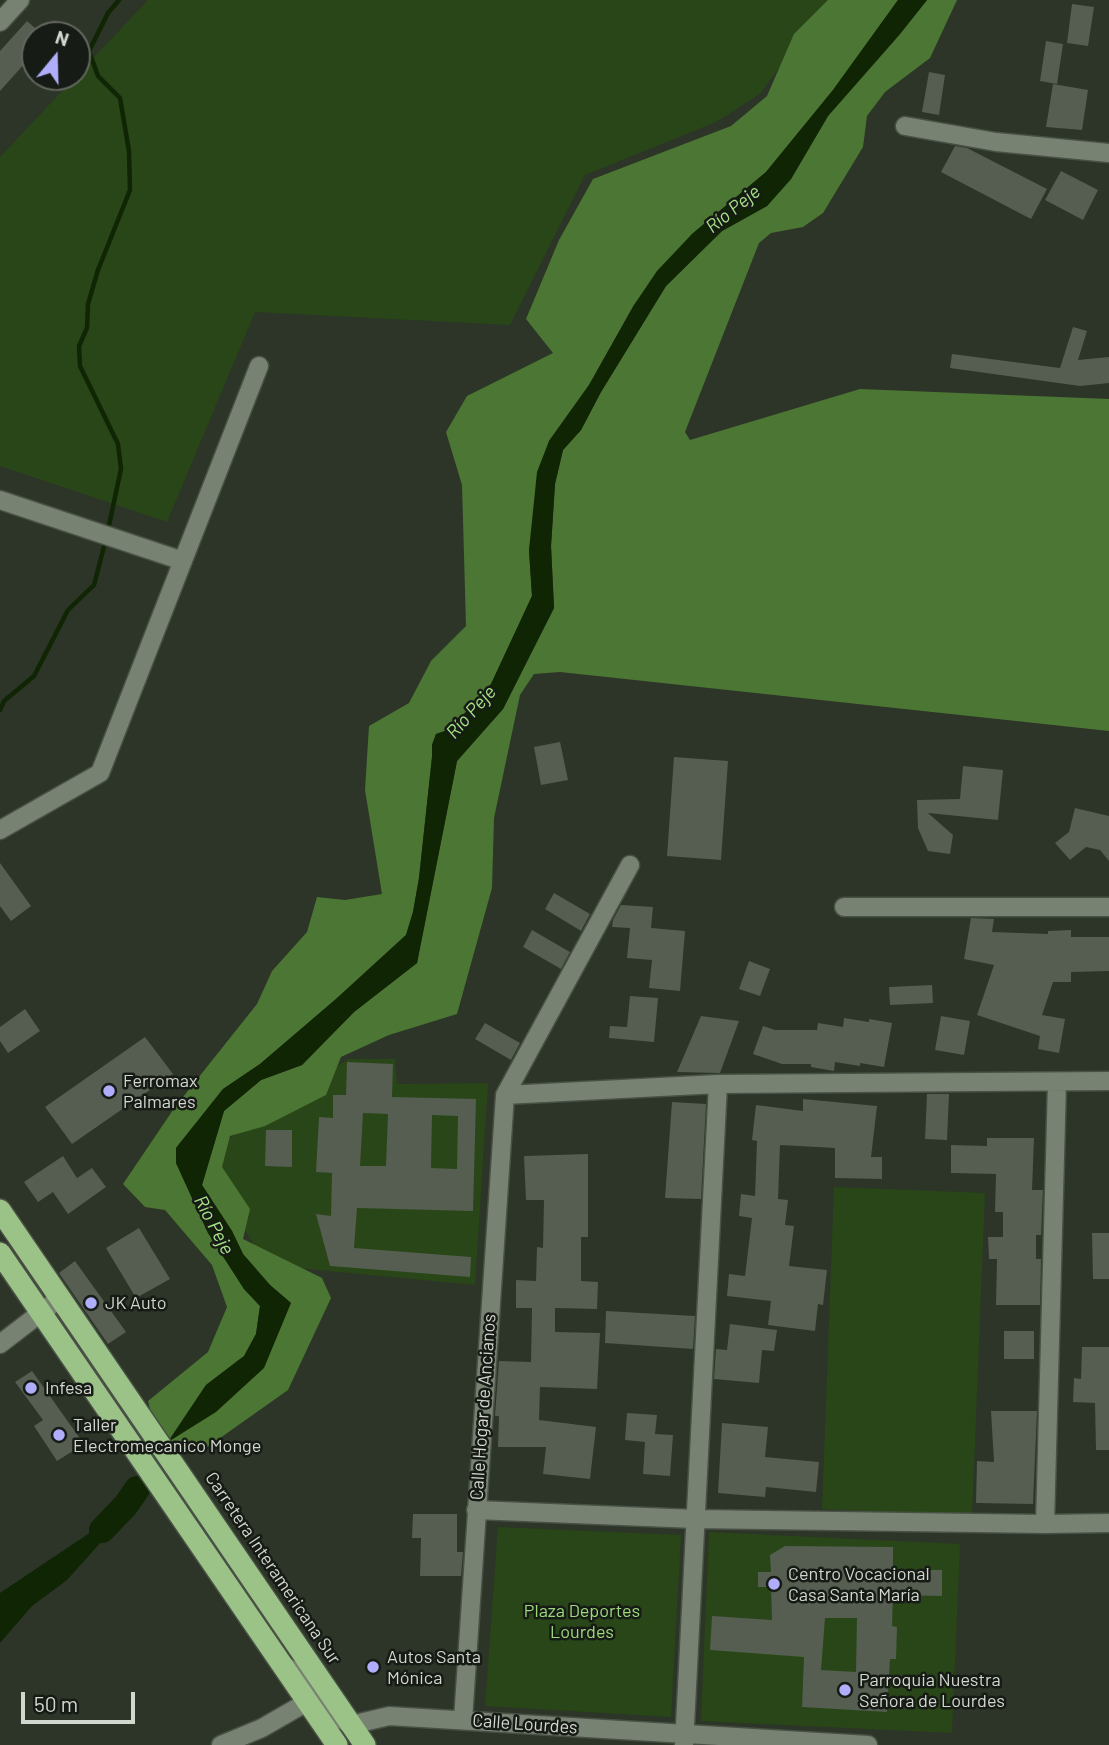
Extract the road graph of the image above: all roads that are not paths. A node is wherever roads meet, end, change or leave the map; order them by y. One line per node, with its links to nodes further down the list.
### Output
1 (20, 0): 2 (street)
2 (0, 22)
3 (905, 125): 4 (street)
4 (1109, 153)
5 (259, 366): 7 (street)
6 (0, 500): 7 (street)
7 (183, 561): 8 (street)
8 (0, 830)
9 (630, 865): 15 (street)
10 (844, 906): 11 (street)
11 (1109, 906)
12 (1109, 1082): 13 (street)
13 (1057, 1083): 14 (street); 24 (street)
14 (718, 1084): 15 (street); 22 (street)
15 (505, 1095): 21 (street, Calle Hogar de Ancianos)
16 (0, 1210): 18 (highway, Carretera Interamericana Sur)
17 (0, 1253): 19 (highway)
18 (60, 1298): 19 (street); 28 (highway, Carretera Interamericana Sur)
19 (42, 1314): 20 (street); 25 (highway)
20 (0, 1344)
21 (476, 1510): 22 (street); 27 (street, Calle Hogar de Ancianos)
22 (695, 1519): 24 (street); 29 (street)
23 (1109, 1523): 24 (street)
24 (1045, 1524)
25 (281, 1664): 26 (highway); 28 (street)
26 (307, 1702): 30 (street); 31 (highway)
27 (463, 1720): 28 (street, Calle Lourdes); 29 (street, Calle Lourdes)
28 (352, 1735): 32 (highway, Carretera Interamericana Sur)
29 (685, 1740): 33 (street, Calle Lourdes)
30 (221, 1745)
31 (337, 1745)
32 (365, 1745)
33 (868, 1745)

